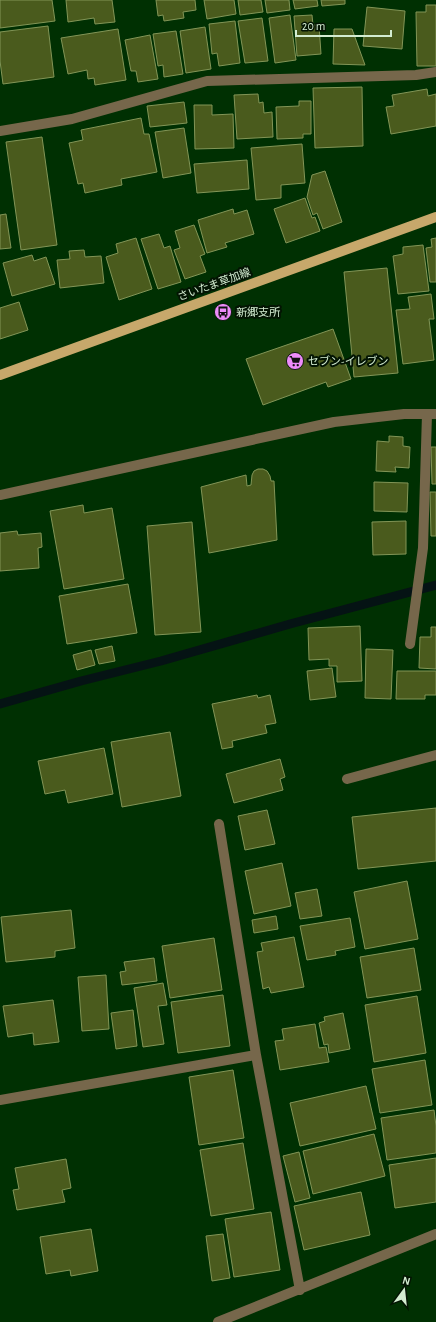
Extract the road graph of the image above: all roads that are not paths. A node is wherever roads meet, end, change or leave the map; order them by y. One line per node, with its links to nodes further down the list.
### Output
1 (436, 72): 2 (street)
2 (0, 131)
3 (436, 217): 4 (main road, さいたま草加線)
4 (0, 375)
5 (431, 414): 6 (street); 7 (street)
6 (0, 495)
7 (410, 644)
8 (436, 755): 9 (street)
9 (347, 778)
10 (219, 824): 11 (street)
11 (256, 1055): 12 (street); 14 (street)
12 (0, 1100)
13 (436, 1234): 14 (street)
14 (300, 1290): 15 (street)
15 (218, 1322)

